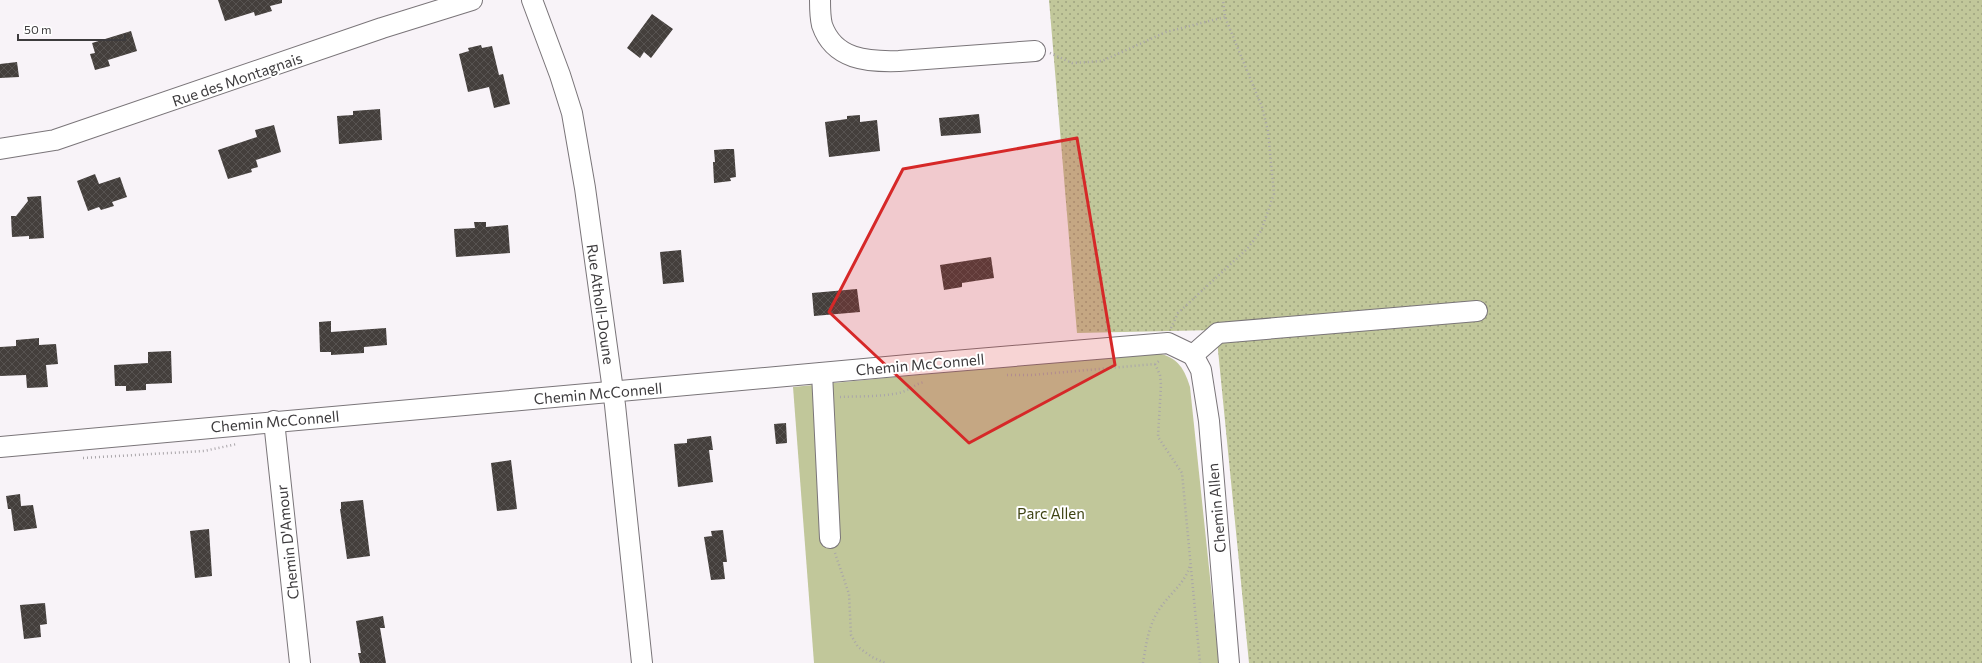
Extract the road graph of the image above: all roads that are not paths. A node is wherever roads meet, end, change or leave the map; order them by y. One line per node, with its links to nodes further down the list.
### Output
1 (472, 0): 5 (street, Rue des Montagnais)
2 (532, 0): 9 (street, Rue Atholl-Doune)
3 (820, 0): 4 (street)
4 (1035, 51)
5 (0, 149)
6 (1477, 312): 7 (street)
7 (1193, 355): 8 (street, Chemin McConnell); 15 (street, Chemin Allen)
8 (822, 373): 9 (street, Chemin McConnell); 12 (street)
9 (613, 391): 10 (street, Chemin McConnell); 14 (street, Rue Atholl-Doune)
10 (274, 421): 11 (street, Chemin McConnell); 13 (street, Chemin D'Amour)
11 (0, 447)
12 (830, 538)
13 (300, 663)
14 (642, 663)
15 (1229, 663)

